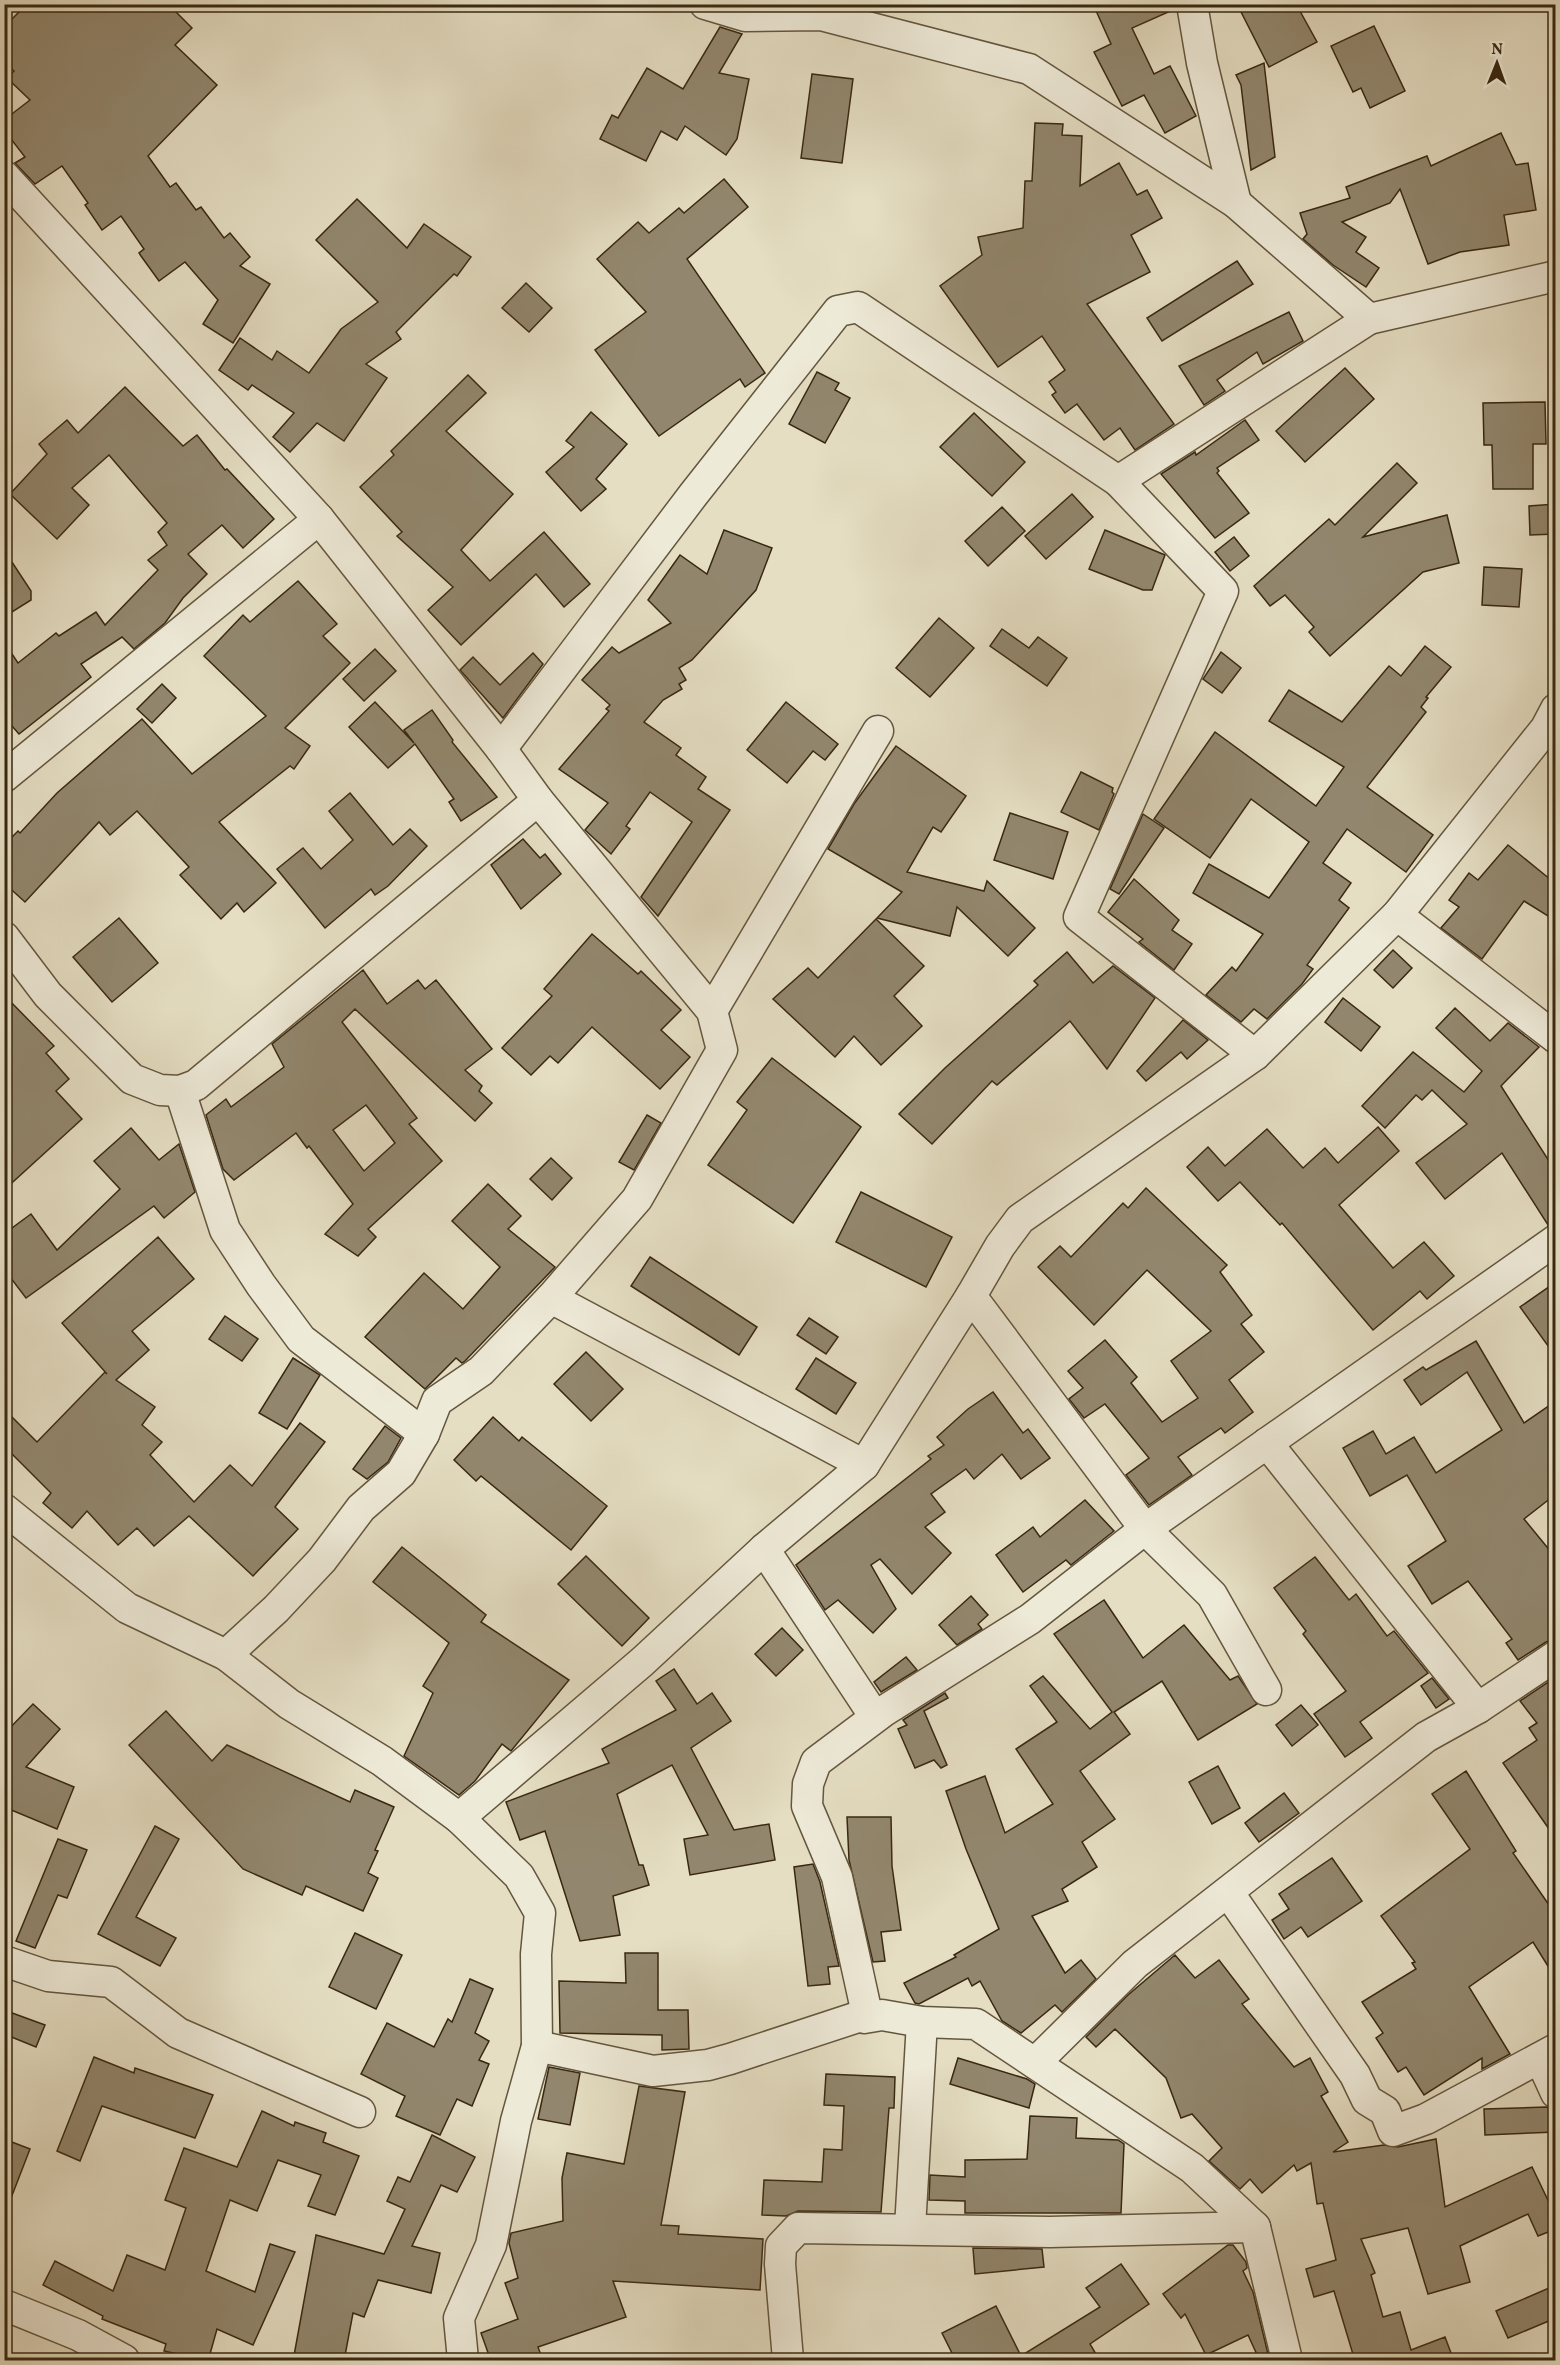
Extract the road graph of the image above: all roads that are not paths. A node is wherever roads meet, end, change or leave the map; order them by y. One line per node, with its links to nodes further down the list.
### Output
1 (705, 4): 3 (street)
2 (1192, 4): 5 (street)
3 (817, 10): 5 (street)
4 (4, 176): 9 (street)
5 (1236, 203): 7 (street)
6 (1556, 276): 7 (street)
7 (1369, 320): 8 (street)
8 (1118, 481): 12 (street); 19 (street)
9 (319, 519): 12 (street); 13 (street)
10 (1552, 720): 15 (street)
11 (878, 731): 17 (street)
12 (501, 749): 14 (street)
13 (4, 777)
14 (538, 800): 17 (street); 20 (street)
15 (1397, 915): 18 (street); 19 (street)
16 (4, 937): 20 (street)
17 (712, 1011): 23 (street)
18 (1556, 1038)
19 (1255, 1055): 22 (street)
20 (180, 1091): 24 (street)
21 (1556, 1240): 25 (street)
22 (971, 1296): 26 (street); 28 (street)
23 (551, 1298): 24 (street); 26 (street)
24 (424, 1434): 30 (street)
25 (1267, 1443): 28 (street); 33 (street)
26 (864, 1465): 29 (street)
27 (4, 1509): 30 (street)
28 (1145, 1529): 32 (street); 34 (street)
29 (764, 1549): 34 (street); 35 (street)
30 (226, 1655): 35 (street)
31 (1556, 1656): 33 (street)
32 (1266, 1690)
33 (1478, 1708): 36 (street)
34 (875, 1718): 38 (street)
35 (459, 1818): 40 (street)
36 (1228, 1892): 41 (street); 42 (street)
37 (4, 1961): 44 (street)
38 (867, 2014): 39 (street); 40 (street)
39 (922, 2022): 42 (street); 46 (street)
40 (537, 2046): 49 (street)
41 (1548, 2053): 43 (street)
42 (1035, 2063): 45 (street)
43 (1556, 2093)
44 (360, 2112)
45 (1255, 2227): 46 (street); 51 (street)
46 (910, 2228): 50 (street)
47 (4, 2305): 48 (street)
48 (124, 2361)
49 (463, 2361)
50 (789, 2361)
51 (1287, 2361)

